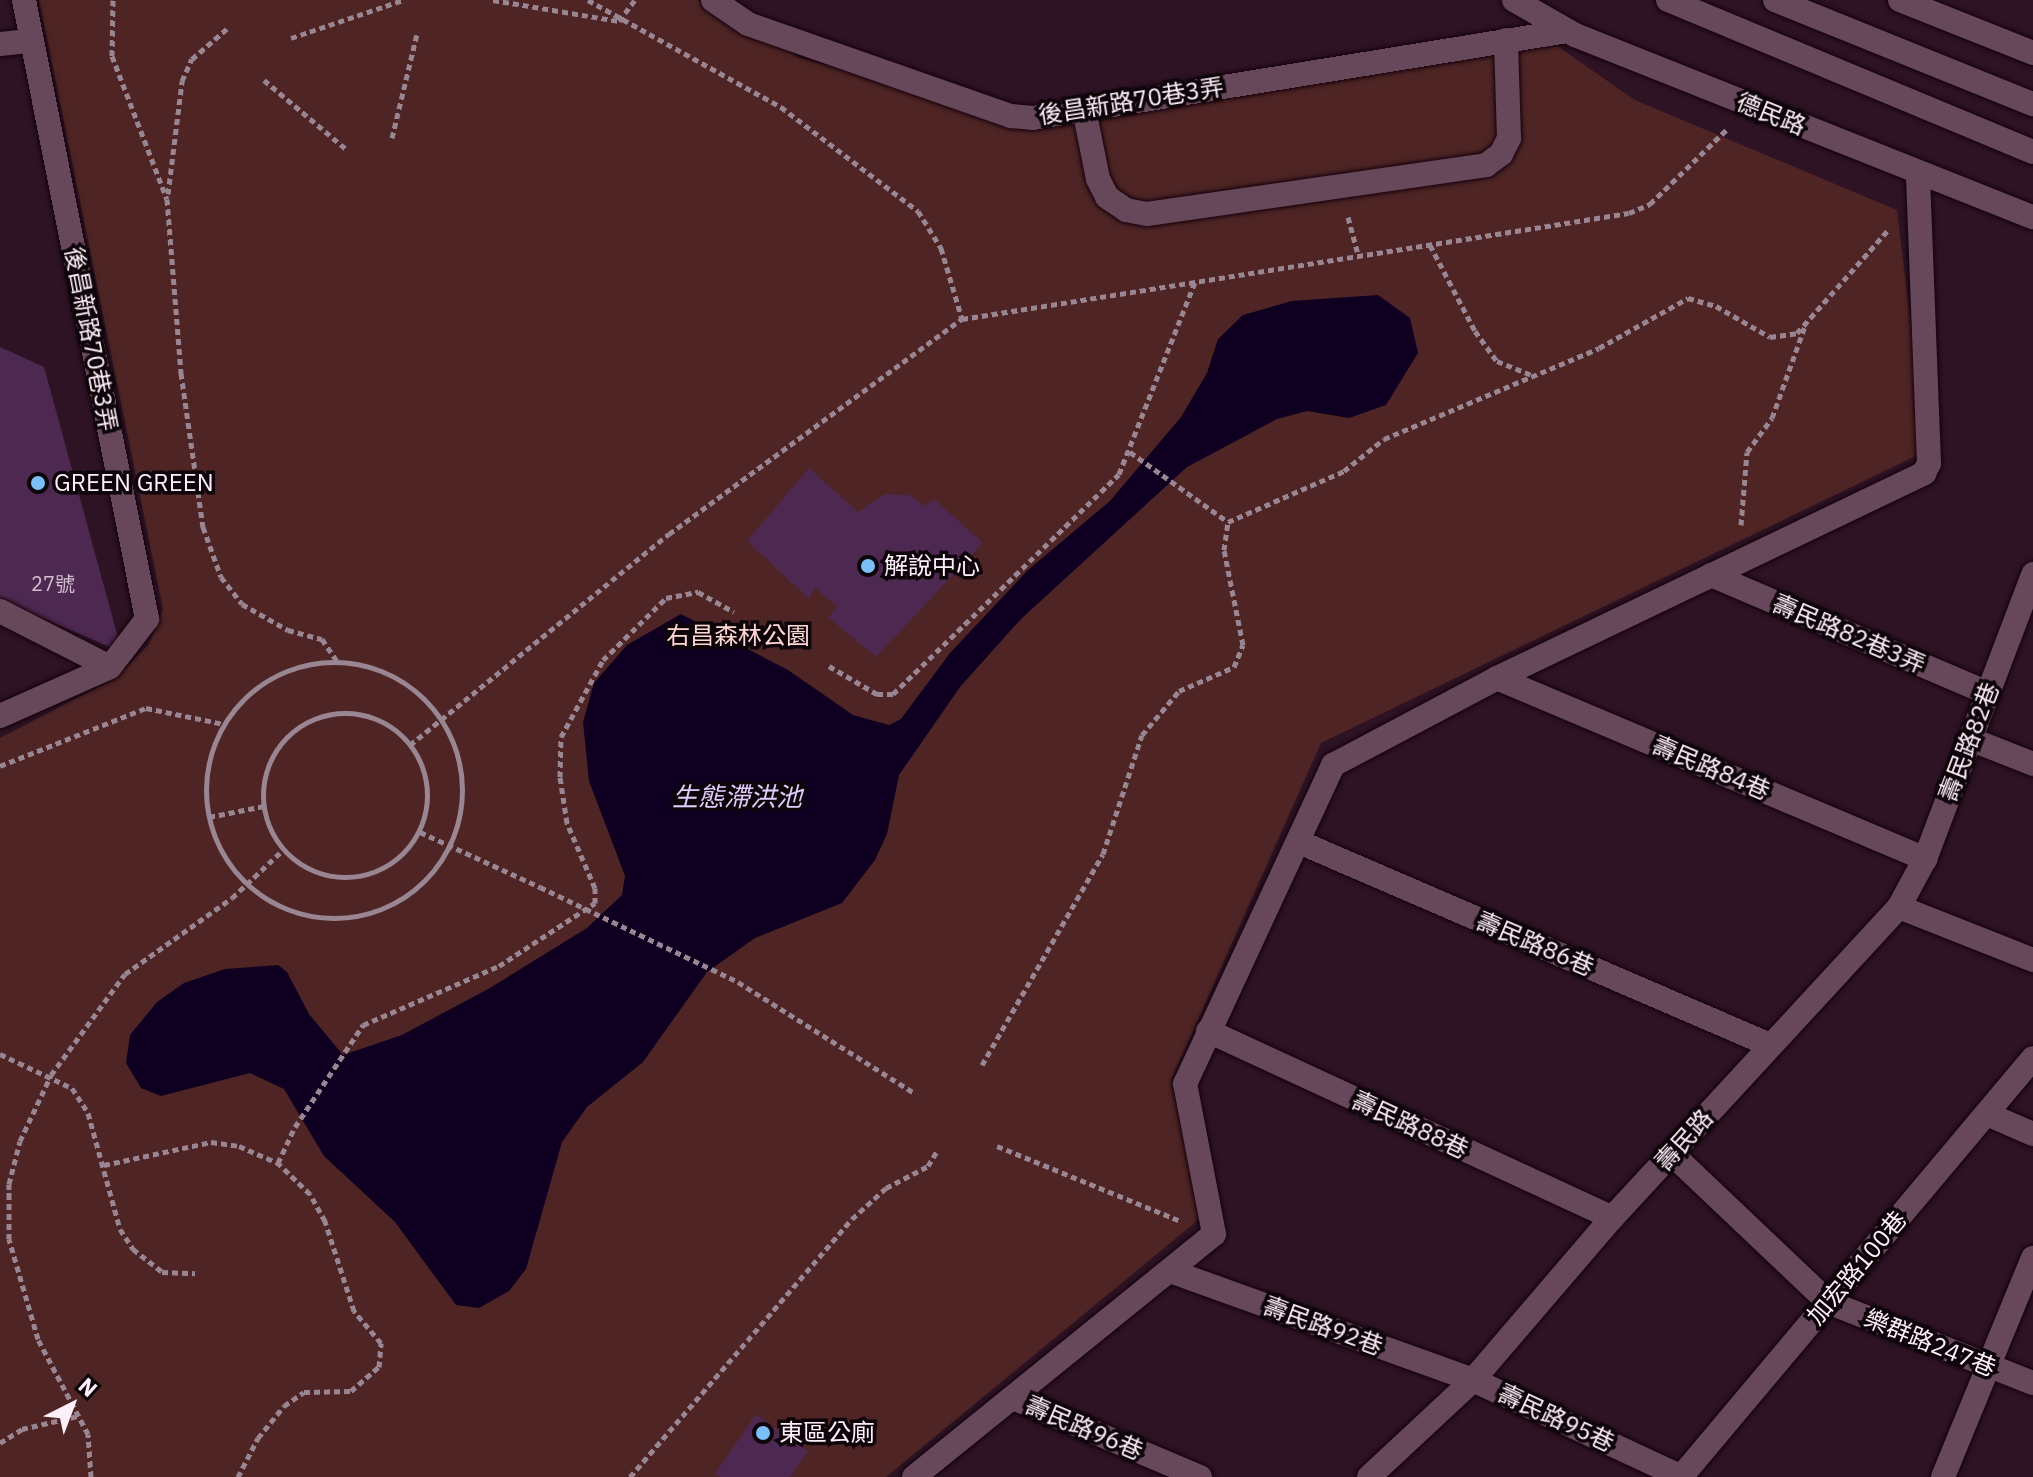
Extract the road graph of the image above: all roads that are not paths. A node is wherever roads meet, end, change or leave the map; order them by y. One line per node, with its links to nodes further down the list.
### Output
1 (24, 0): 9 (street, 後昌新路70巷3弄)
2 (713, 0): 13 (street, 後昌新路70巷3弄)
3 (1514, 0): 7 (street, 德民路)
4 (1668, 0): 14 (street)
5 (1775, 0): 12 (street)
6 (1900, 0): 11 (street)
7 (1567, 31): 8 (street, 後昌新路70巷3弄); 15 (street, 德民路)
8 (1506, 40): 13 (street, 後昌新路70巷3弄); 13 (street)
9 (31, 41): 10 (street); 20 (street, 後昌新路70巷3弄)
10 (0, 44)
11 (2033, 53)
12 (2033, 104)
13 (1084, 109)
14 (2033, 152)
15 (1918, 185): 16 (street, 德民路); 17 (street)
16 (2033, 217)
17 (1722, 570): 21 (street); 22 (street, 壽民路82巷3弄)
18 (2033, 574): 22 (street, 壽民路82巷)
19 (0, 611): 20 (street)
20 (110, 667): 23 (street)
21 (1497, 678): 26 (street); 27 (street, 壽民路84巷)
22 (1987, 693): 24 (street, 壽民路82巷)
23 (0, 716)
24 (1970, 739): 25 (street); 27 (street, 壽民路82巷)
25 (2033, 764)
26 (1299, 842): 30 (street); 31 (street, 壽民路86巷)
27 (1925, 859): 28 (street, 壽民路82巷)
28 (1899, 907): 29 (street); 31 (street, 壽民路)
29 (2033, 960)
30 (1208, 1031): 36 (street, 壽民路88巷); 38 (street)
31 (1770, 1045): 35 (street, 壽民路)
32 (2033, 1058): 33 (street, 加宏路100巷)
33 (1987, 1114): 34 (street); 39 (street, 加宏路100巷)
34 (2033, 1134)
35 (1672, 1154): 36 (street, 壽民路); 39 (street)
36 (1612, 1218): 41 (street, 壽民路)
37 (2033, 1258): 40 (street)
38 (1173, 1272): 41 (street, 壽民路92巷); 43 (street)
39 (1828, 1302): 40 (street, 樂群路247巷); 47 (street, 加宏路100巷)
40 (1989, 1366): 42 (street, 樂群路247巷); 48 (street)
41 (1473, 1380): 46 (street, 壽民路); 47 (street, 壽民路95巷)
42 (2033, 1383)
43 (1013, 1398): 44 (street); 45 (street, 壽民路96巷)
44 (914, 1477)
45 (1200, 1477)
46 (1369, 1477)
47 (1682, 1477)
48 (1943, 1477)

